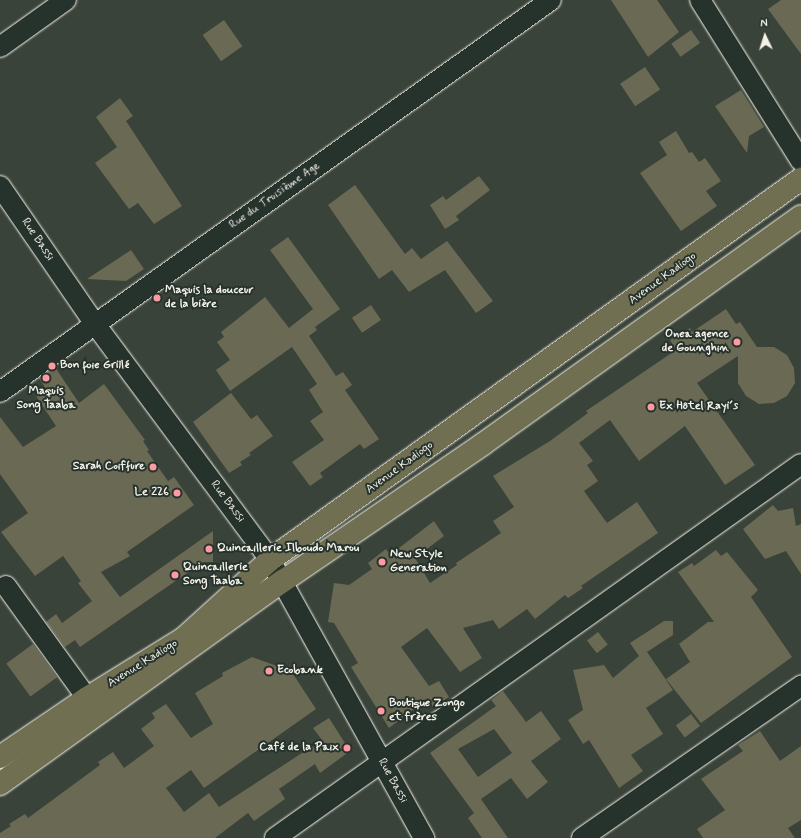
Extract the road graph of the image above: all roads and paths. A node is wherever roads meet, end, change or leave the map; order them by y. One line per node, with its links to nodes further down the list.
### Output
1 (66, 0): 4 (street)
2 (551, 0): 9 (street, Rue du Troisième Age)
3 (700, 0): 5 (street)
4 (0, 47)
5 (801, 161)
6 (801, 179): 12 (highway, Avenue Kadiogo)
7 (0, 186): 9 (street, Rue Bassi)
8 (801, 216): 13 (highway, Avenue Kadiogo)
9 (94, 324): 10 (street, Rue du Troisième Age); 12 (street, Rue Bassi)
10 (0, 392)
11 (801, 464): 18 (street)
12 (270, 560): 13 (street, Rue Bassi); 16 (highway, Avenue Kadiogo)
13 (283, 581): 18 (street, Rue Bassi); 19 (highway, Avenue Kadiogo)
14 (6, 586): 16 (street)
15 (801, 686): 22 (street)
16 (87, 698): 17 (highway, Avenue Kadiogo)
17 (0, 757)
18 (382, 762): 20 (street); 21 (street, Rue Bassi)
19 (0, 784)
20 (275, 838)
21 (424, 838)
22 (582, 838)

